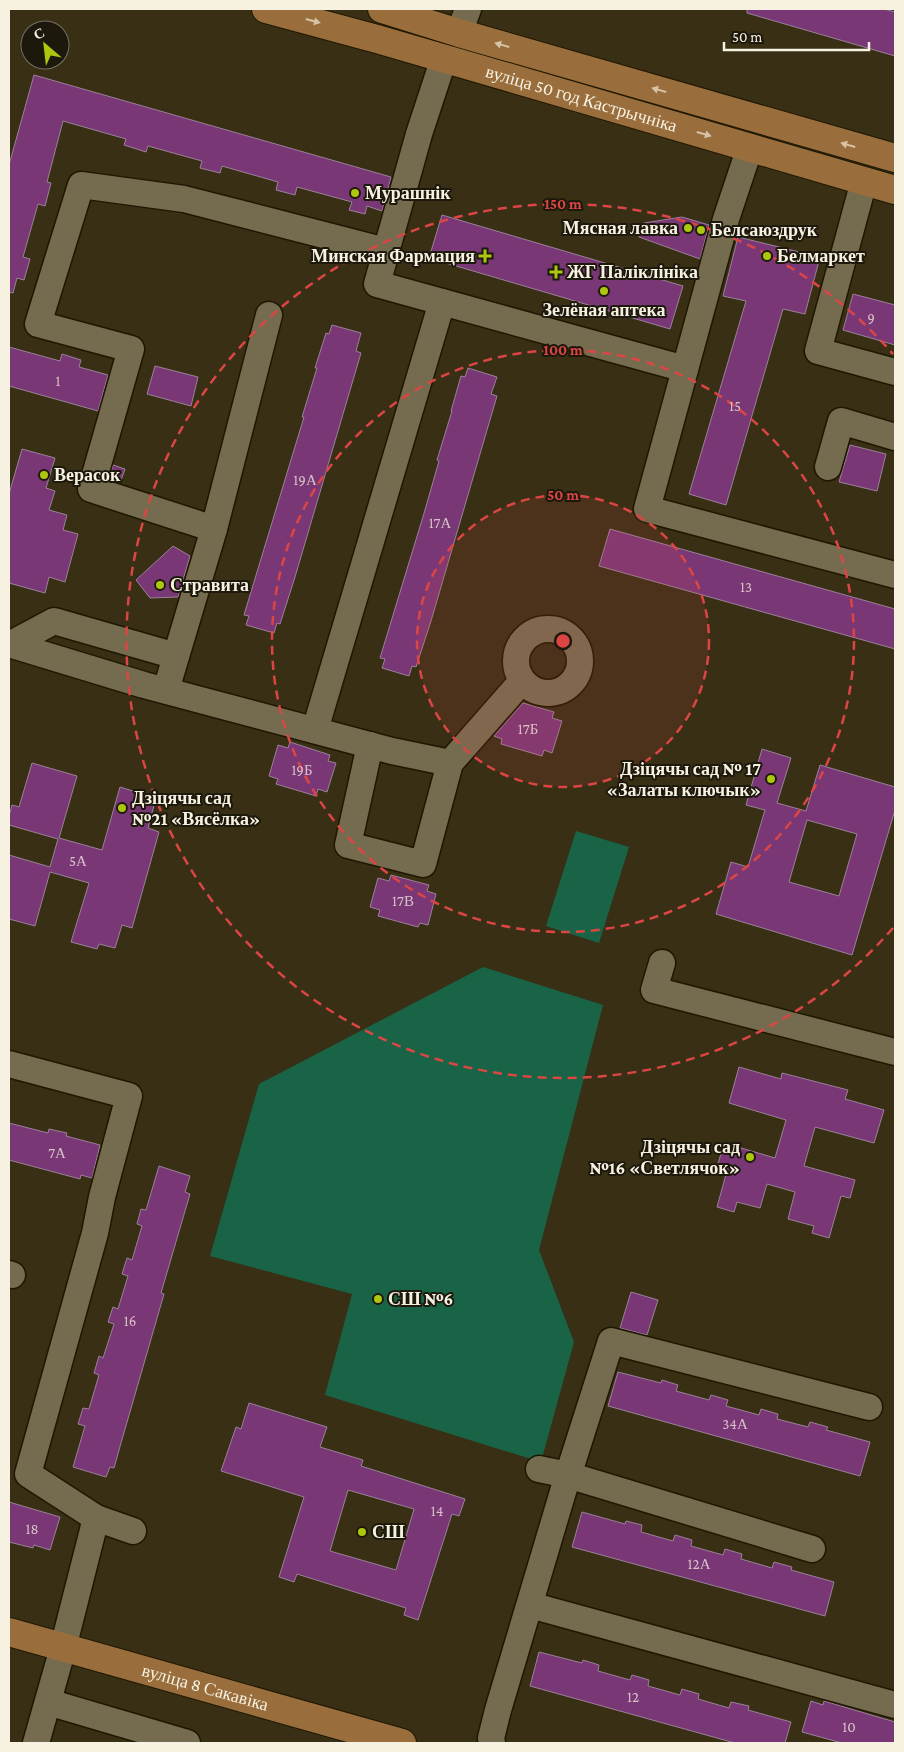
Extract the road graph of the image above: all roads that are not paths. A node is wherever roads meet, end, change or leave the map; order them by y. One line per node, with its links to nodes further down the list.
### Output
1 (266, 9): 4 (main road, вуліца 50 год Кастрычніка, one-way to 4)
2 (382, 9): 3 (main road, вуліца 50 год Кастрычніка)
3 (464, 21): 6 (main road, вуліца 50 год Кастрычніка, one-way to 3)
4 (444, 58): 5 (main road, вуліца 50 год Кастрычніка, one-way to 5); 9 (street)
5 (750, 147): 7 (main road, вуліца 50 год Кастрычніка); 12 (street)
6 (895, 158)
7 (864, 181): 8 (main road, вуліца 50 год Кастрычніка); 13 (street)
8 (895, 190)
9 (386, 251): 10 (street); 16 (street)
10 (442, 302): 12 (street); 22 (street)
11 (268, 315): 16 (street)
12 (685, 369): 17 (street)
13 (895, 372)
14 (895, 437): 15 (street)
15 (828, 468)
16 (214, 529): 19 (street)
17 (895, 575)
18 (10, 644): 19 (street); 21 (street)
19 (176, 656): 21 (street)
20 (522, 680): 24 (street)
21 (166, 690): 22 (street)
22 (315, 730): 23 (street)
23 (370, 745): 24 (street); 24 (street)
24 (450, 763)
25 (662, 962): 26 (street)
26 (895, 1052)
27 (9, 1064): 30 (street)
28 (870, 1407): 31 (street)
29 (539, 1469): 31 (street)
30 (18, 1472): 32 (street)
31 (568, 1474): 34 (street); 35 (street)
32 (96, 1518): 33 (street); 37 (street)
33 (133, 1531)
34 (812, 1549)
35 (530, 1605): 39 (street); 43 (street)
36 (9, 1632): 37 (main road, вуліца 8 Сакавіка)
37 (63, 1648): 38 (street); 42 (main road, вуліца 8 Сакавіка)
38 (48, 1702): 40 (street); 41 (street)
39 (895, 1705)
40 (36, 1743)
41 (187, 1743)
42 (402, 1743)
43 (492, 1743)

